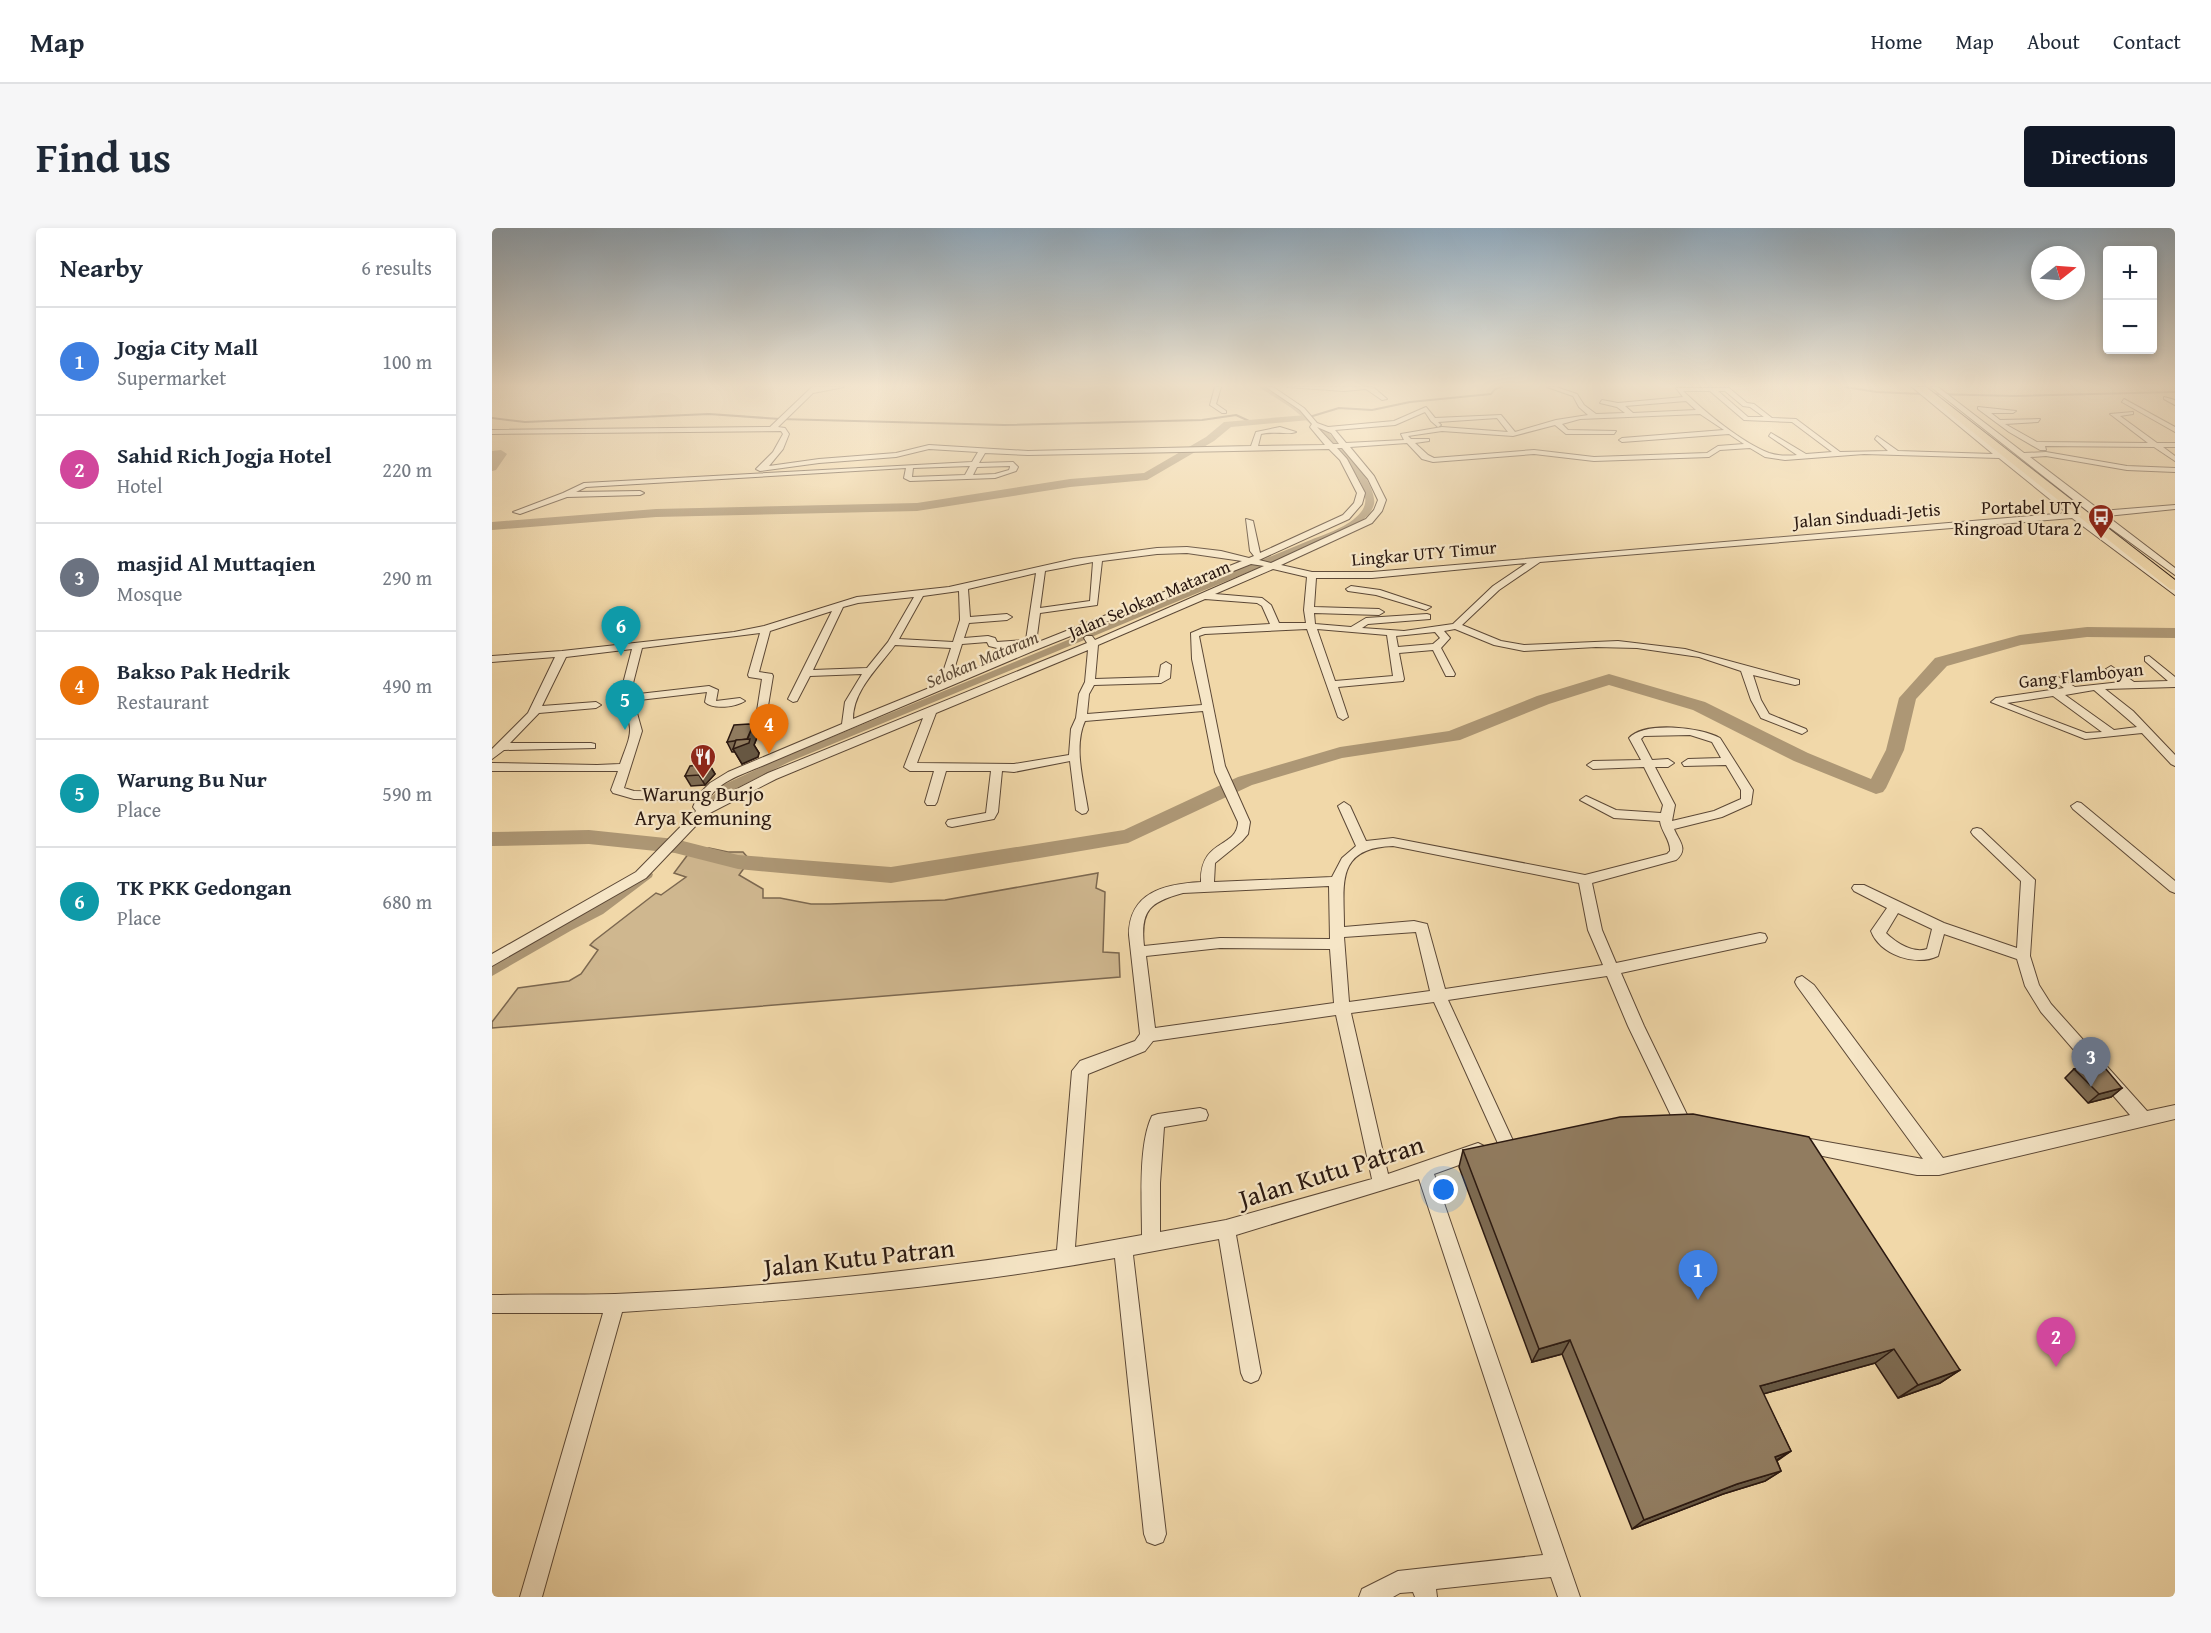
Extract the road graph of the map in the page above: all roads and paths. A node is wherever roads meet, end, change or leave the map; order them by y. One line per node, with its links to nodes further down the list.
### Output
1 (777, 451): 28 (street)
2 (913, 451): 28 (street)
3 (982, 451): 4 (street); 26 (street)
4 (1147, 451)
5 (1336, 451): 42 (street, Jalan Selokan Mataram)
6 (1349, 451): 43 (street, Jalan Selokan Mataram)
7 (1419, 451): 25 (street)
8 (1632, 451): 25 (street)
9 (1715, 451): 25 (street)
10 (1762, 451): 22 (street)
11 (1796, 451): 22 (street)
12 (1834, 451): 19 (street)
13 (1893, 451): 20 (street)
14 (1996, 451): 23 (street)
15 (2003, 451): 48 (highway)
16 (2008, 451): 49 (highway)
17 (2016, 451): 21 (street)
18 (2051, 451): 24 (street)
19 (1837, 453): 20 (street); 22 (street)
20 (1896, 453): 23 (street)
21 (2022, 455): 24 (street); 36 (street)
22 (1804, 456)
23 (2001, 456): 37 (street)
24 (2061, 456): 29 (street)
25 (1638, 458)
26 (976, 464): 27 (street); 31 (street); 31 (street)
27 (910, 466): 30 (street); 31 (street)
28 (760, 469): 30 (street)
29 (2175, 470)
30 (752, 477): 33 (street)
31 (968, 477)
32 (640, 493): 33 (street)
33 (566, 495): 35 (street)
34 (2175, 507): 36 (street)
35 (517, 512)
36 (2097, 514): 45 (street)
37 (2074, 515): 39 (street, Jalan Sinduadi-Jetis); 48 (street)
38 (1249, 521): 42 (street)
39 (1734, 542): 41 (street, Lingkar UTY Timur)
40 (1098, 559): 42 (street, Lingkar UTY Timur); 44 (street, Lingkar UTY Timur); 58 (street)
41 (1538, 559): 47 (street, Lingkar UTY Timur); 65 (street, Lingkar UTY Timur)
42 (1254, 560): 43 (street, Lingkar UTY Timur); 53 (street, Jalan Selokan Mataram)
43 (1269, 566): 46 (street, Lingkar UTY Timur); 55 (street, Jalan Selokan Mataram)
44 (1041, 570): 50 (street, Lingkar UTY Timur); 58 (street)
45 (2175, 572)
46 (1312, 575): 47 (street, Lingkar UTY Timur); 57 (street)
47 (1352, 576): 51 (street)
48 (2158, 578): 52 (highway)
49 (2175, 579)
50 (963, 588): 54 (street, Lingkar UTY Timur); 62 (street)
51 (1351, 589): 59 (street); 68 (street)
52 (2175, 589)
53 (1176, 594): 55 (street); 70 (street, Jalan Selokan Mataram)
54 (919, 595): 56 (street, Lingkar UTY Timur); 71 (street)
55 (1200, 596): 63 (street); 70 (street, Jalan Selokan Mataram)
56 (840, 605): 66 (street, Lingkar UTY Timur); 84 (street)
57 (1309, 610): 59 (street); 64 (street)
58 (1036, 611): 74 (street)
59 (1349, 611): 60 (street)
60 (1379, 612)
61 (1007, 617): 62 (street)
62 (965, 620): 72 (street)
63 (1276, 626): 64 (street); 101 (street)
64 (1311, 626): 68 (street); 90 (street)
65 (1456, 626): 67 (street); 82 (street)
66 (766, 629): 73 (street, Lingkar UTY Timur); 108 (street)
67 (1438, 629): 69 (street); 75 (street)
68 (1352, 630): 69 (street)
69 (1391, 633): 76 (street)
70 (1088, 637): 74 (street, Jalan Selokan Mataram); 87 (street); 98 (street, Jalan Selokan Mataram)
71 (893, 642): 72 (street); 83 (street)
72 (959, 643): 74 (street); 93 (street)
73 (638, 644): 77 (street, Lingkar UTY Timur); 96 (street)
74 (1031, 646): 93 (street, Jalan Selokan Mataram)
75 (1436, 647): 76 (street); 85 (street)
76 (1393, 650): 90 (street)
77 (562, 654): 78 (street, Lingkar UTY Timur); 102 (street)
78 (492, 659)
79 (2149, 659): 89 (street)
80 (1166, 665): 87 (street)
81 (2111, 669): 91 (street)
82 (1746, 670): 88 (street); 109 (street)
83 (870, 671): 84 (street); 106 (street)
84 (808, 673): 97 (street)
85 (1450, 674)
86 (2055, 678): 94 (street)
87 (1090, 682): 105 (street)
88 (1795, 682)
89 (2175, 683): 91 (street, Gang Flamboyan)
90 (1332, 684): 104 (street)
91 (2131, 684): 92 (street, Gang Flamboyan)
92 (2096, 687): 94 (street, Gang Flamboyan); 107 (street)
93 (942, 688): 98 (street); 106 (street, Jalan Selokan Mataram)
94 (2073, 690): 95 (street, Gang Flamboyan)
95 (2057, 694): 110 (street); 110 (street, Gang Flamboyan)
96 (624, 699): 99 (street); 123 (street)
97 (793, 699)
98 (952, 700): 103 (street, Jalan Selokan Mataram)
99 (740, 701)
100 (596, 705): 102 (street)
101 (1206, 708): 105 (street); 139 (street)
102 (535, 710): 114 (street)
103 (931, 711): 125 (street); 131 (street, Jalan Selokan Mataram)
104 (1343, 717)
105 (1081, 718): 116 (street)
106 (847, 726): 131 (street, Jalan Selokan Mataram)
107 (2145, 729): 110 (street); 113 (street)
108 (759, 730)
109 (1802, 731)
110 (2112, 734)
111 (2175, 742): 113 (street)
112 (591, 746): 114 (street)
113 (2159, 746): 118 (street)
114 (501, 747): 115 (street)
115 (492, 756)
116 (1075, 756): 126 (street); 132 (street)
117 (1729, 761): 120 (street); 121 (street); 133 (street)
118 (2175, 762)
119 (1668, 763): 121 (street)
120 (1688, 763)
121 (1647, 764): 122 (street); 133 (street)
122 (1593, 765)
123 (625, 766): 124 (street); 131 (street)
124 (492, 767)
125 (941, 768): 126 (street); 128 (street)
126 (997, 769): 134 (street)
127 (1586, 800): 133 (street)
128 (931, 802)
129 (1344, 806): 136 (street)
130 (2077, 806): 141 (street)
131 (700, 809): 148 (street, Jalan Selokan Mataram)
132 (1082, 810)
133 (1666, 822): 137 (street)
134 (952, 823)
135 (1977, 832): 147 (street)
136 (1362, 846): 137 (street); 138 (street)
137 (1585, 880): 149 (street)
138 (1336, 881): 139 (street); 144 (street)
139 (1208, 886): 146 (street)
140 (1859, 888): 142 (street)
141 (2175, 888)
142 (1894, 907): 143 (street); 143 (street)
143 (1939, 927): 147 (street)
144 (1335, 938): 146 (street); 151 (street); 152 (street)
145 (1760, 938): 149 (street)
146 (1138, 952): 153 (street)
147 (2023, 956): 156 (street)
148 (492, 960)
149 (1611, 969): 151 (street); 157 (street)
150 (1802, 982): 161 (street)
151 (1439, 996): 152 (street); 160 (street)
152 (1342, 1008): 153 (street); 163 (street)
153 (1148, 1035): 167 (street)
154 (2175, 1112): 156 (street)
155 (1200, 1115): 165 (street)
156 (2144, 1120): 161 (street)
157 (1662, 1123)
158 (1776, 1140): 161 (street)
159 (1529, 1142): 160 (street, Jalan Kutu Patran)
160 (1506, 1145): 162 (street, Jalan Kutu Patran)
161 (1939, 1167)
162 (1424, 1170): 163 (street, Jalan Kutu Patran); 172 (street)
163 (1382, 1184): 164 (street, Jalan Kutu Patran)
164 (1226, 1229): 165 (street, Jalan Kutu Patran); 170 (street)
165 (1151, 1243): 166 (street, Jalan Kutu Patran)
166 (1123, 1248): 167 (street, Jalan Kutu Patran); 171 (street)
167 (1065, 1258): 168 (street, Jalan Kutu Patran)
168 (615, 1303): 169 (street, Jalan Kutu Patran); 174 (street)
169 (492, 1304)
170 (1251, 1373)
171 (1155, 1534)
172 (1557, 1565): 173 (street); 176 (street)
173 (1424, 1588): 175 (street)
174 (531, 1597)
175 (1370, 1597)
176 (1569, 1597)

